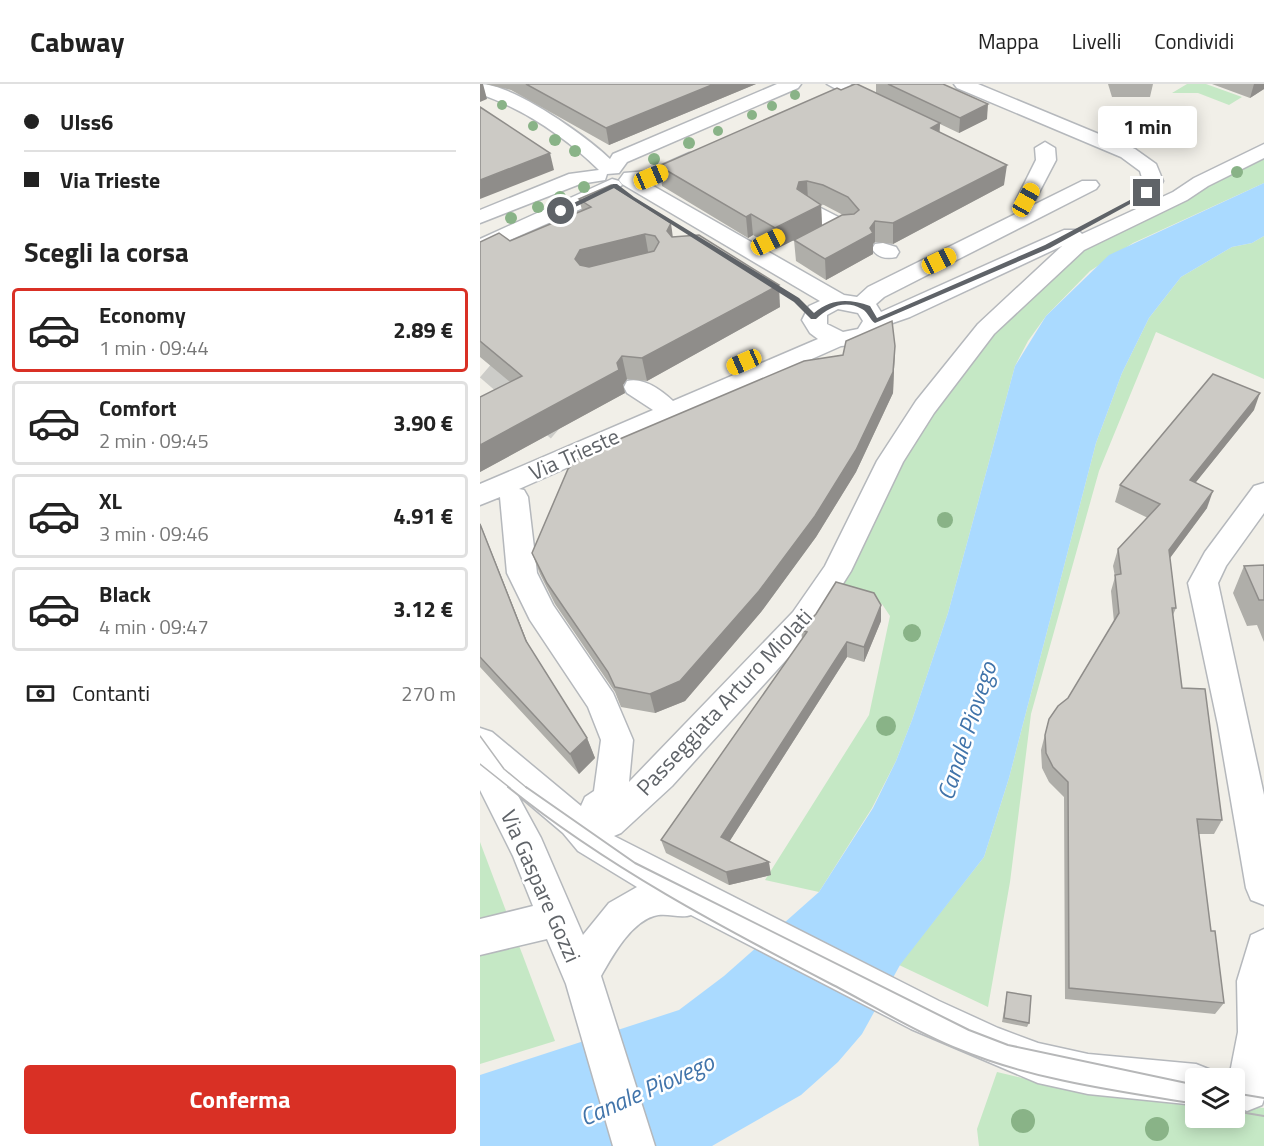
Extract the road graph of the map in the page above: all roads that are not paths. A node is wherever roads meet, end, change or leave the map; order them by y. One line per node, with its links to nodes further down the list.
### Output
1 (792, 84): 13 (street)
2 (963, 84): 15 (street)
3 (847, 86): 5 (street); 6 (street)
4 (482, 99): 7 (street); 13 (street)
5 (822, 101)
6 (895, 113)
7 (508, 120)
8 (1264, 133): 15 (street, Via Trieste)
9 (1045, 148): 16 (street)
10 (1264, 150): 23 (street, Passeggiata Arturo Miolati)
11 (708, 152): 13 (street)
12 (573, 163): 13 (street)
13 (613, 177): 17 (street); 20 (street); 21 (street); 26 (street)
14 (1089, 185): 16 (street, Via Trieste)
15 (1147, 193): 24 (street, Via Trieste)
16 (1035, 205): 25 (street, Via Trieste)
17 (480, 217)
18 (809, 221): 19 (street)
19 (845, 227)
20 (480, 247)
21 (749, 251): 22 (street); 25 (street)
22 (779, 251)
23 (1060, 257): 24 (street, Passeggiata Arturo Miolati); 32 (street, Passeggiata Arturo Miolati)
24 (1014, 262): 25 (street, Via Trieste)
25 (856, 308): 26 (street, Via Trieste); 27 (street, Via Trieste)
26 (814, 321): 27 (street); 29 (street, Via Trieste)
27 (838, 339): 29 (street, Via Trieste)
28 (636, 387): 29 (street)
29 (665, 409): 31 (street, Via Trieste)
30 (1264, 494): 35 (street)
31 (480, 495)
32 (513, 497)
33 (480, 742): 36 (street, Via Gaspare Gozzi)
34 (480, 756): 37 (street, Via Gaspare Gozzi)
35 (1264, 888)
36 (705, 905): 40 (street); 41 (street)
37 (558, 918): 38 (street); 40 (street, Via Gaspare Gozzi)
38 (480, 937)
39 (1264, 948): 42 (street)
40 (583, 979): 43 (street, Via Gaspare Gozzi)
41 (1185, 1084)
42 (1249, 1090)
43 (634, 1146)

